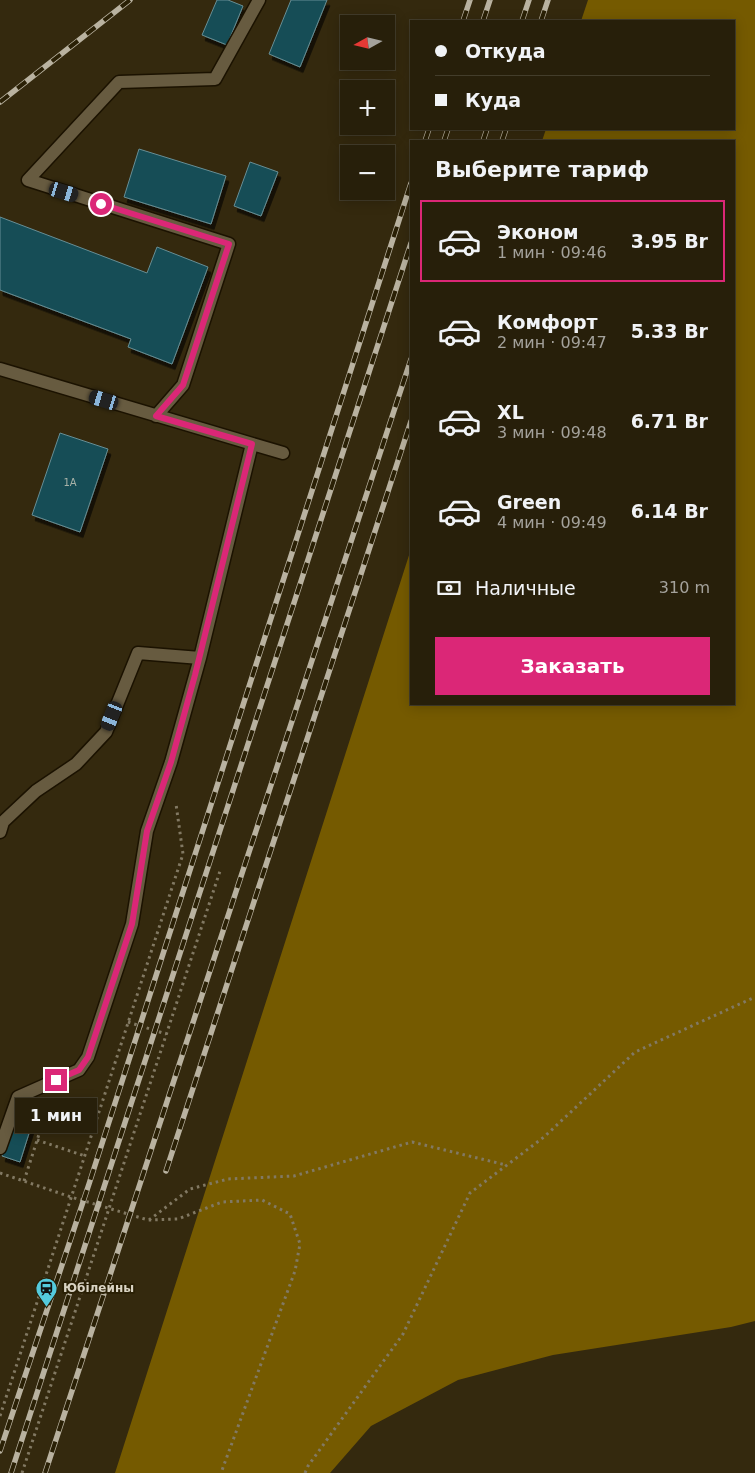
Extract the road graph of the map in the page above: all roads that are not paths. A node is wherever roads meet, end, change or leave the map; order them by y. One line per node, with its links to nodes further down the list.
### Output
1 (259, 0): 3 (street)
2 (0, 369): 3 (street)
3 (156, 416): 4 (street)
4 (252, 444): 5 (street); 6 (street)
5 (283, 453)
6 (200, 658): 7 (street); 8 (street)
7 (0, 832)
8 (0, 1148)

